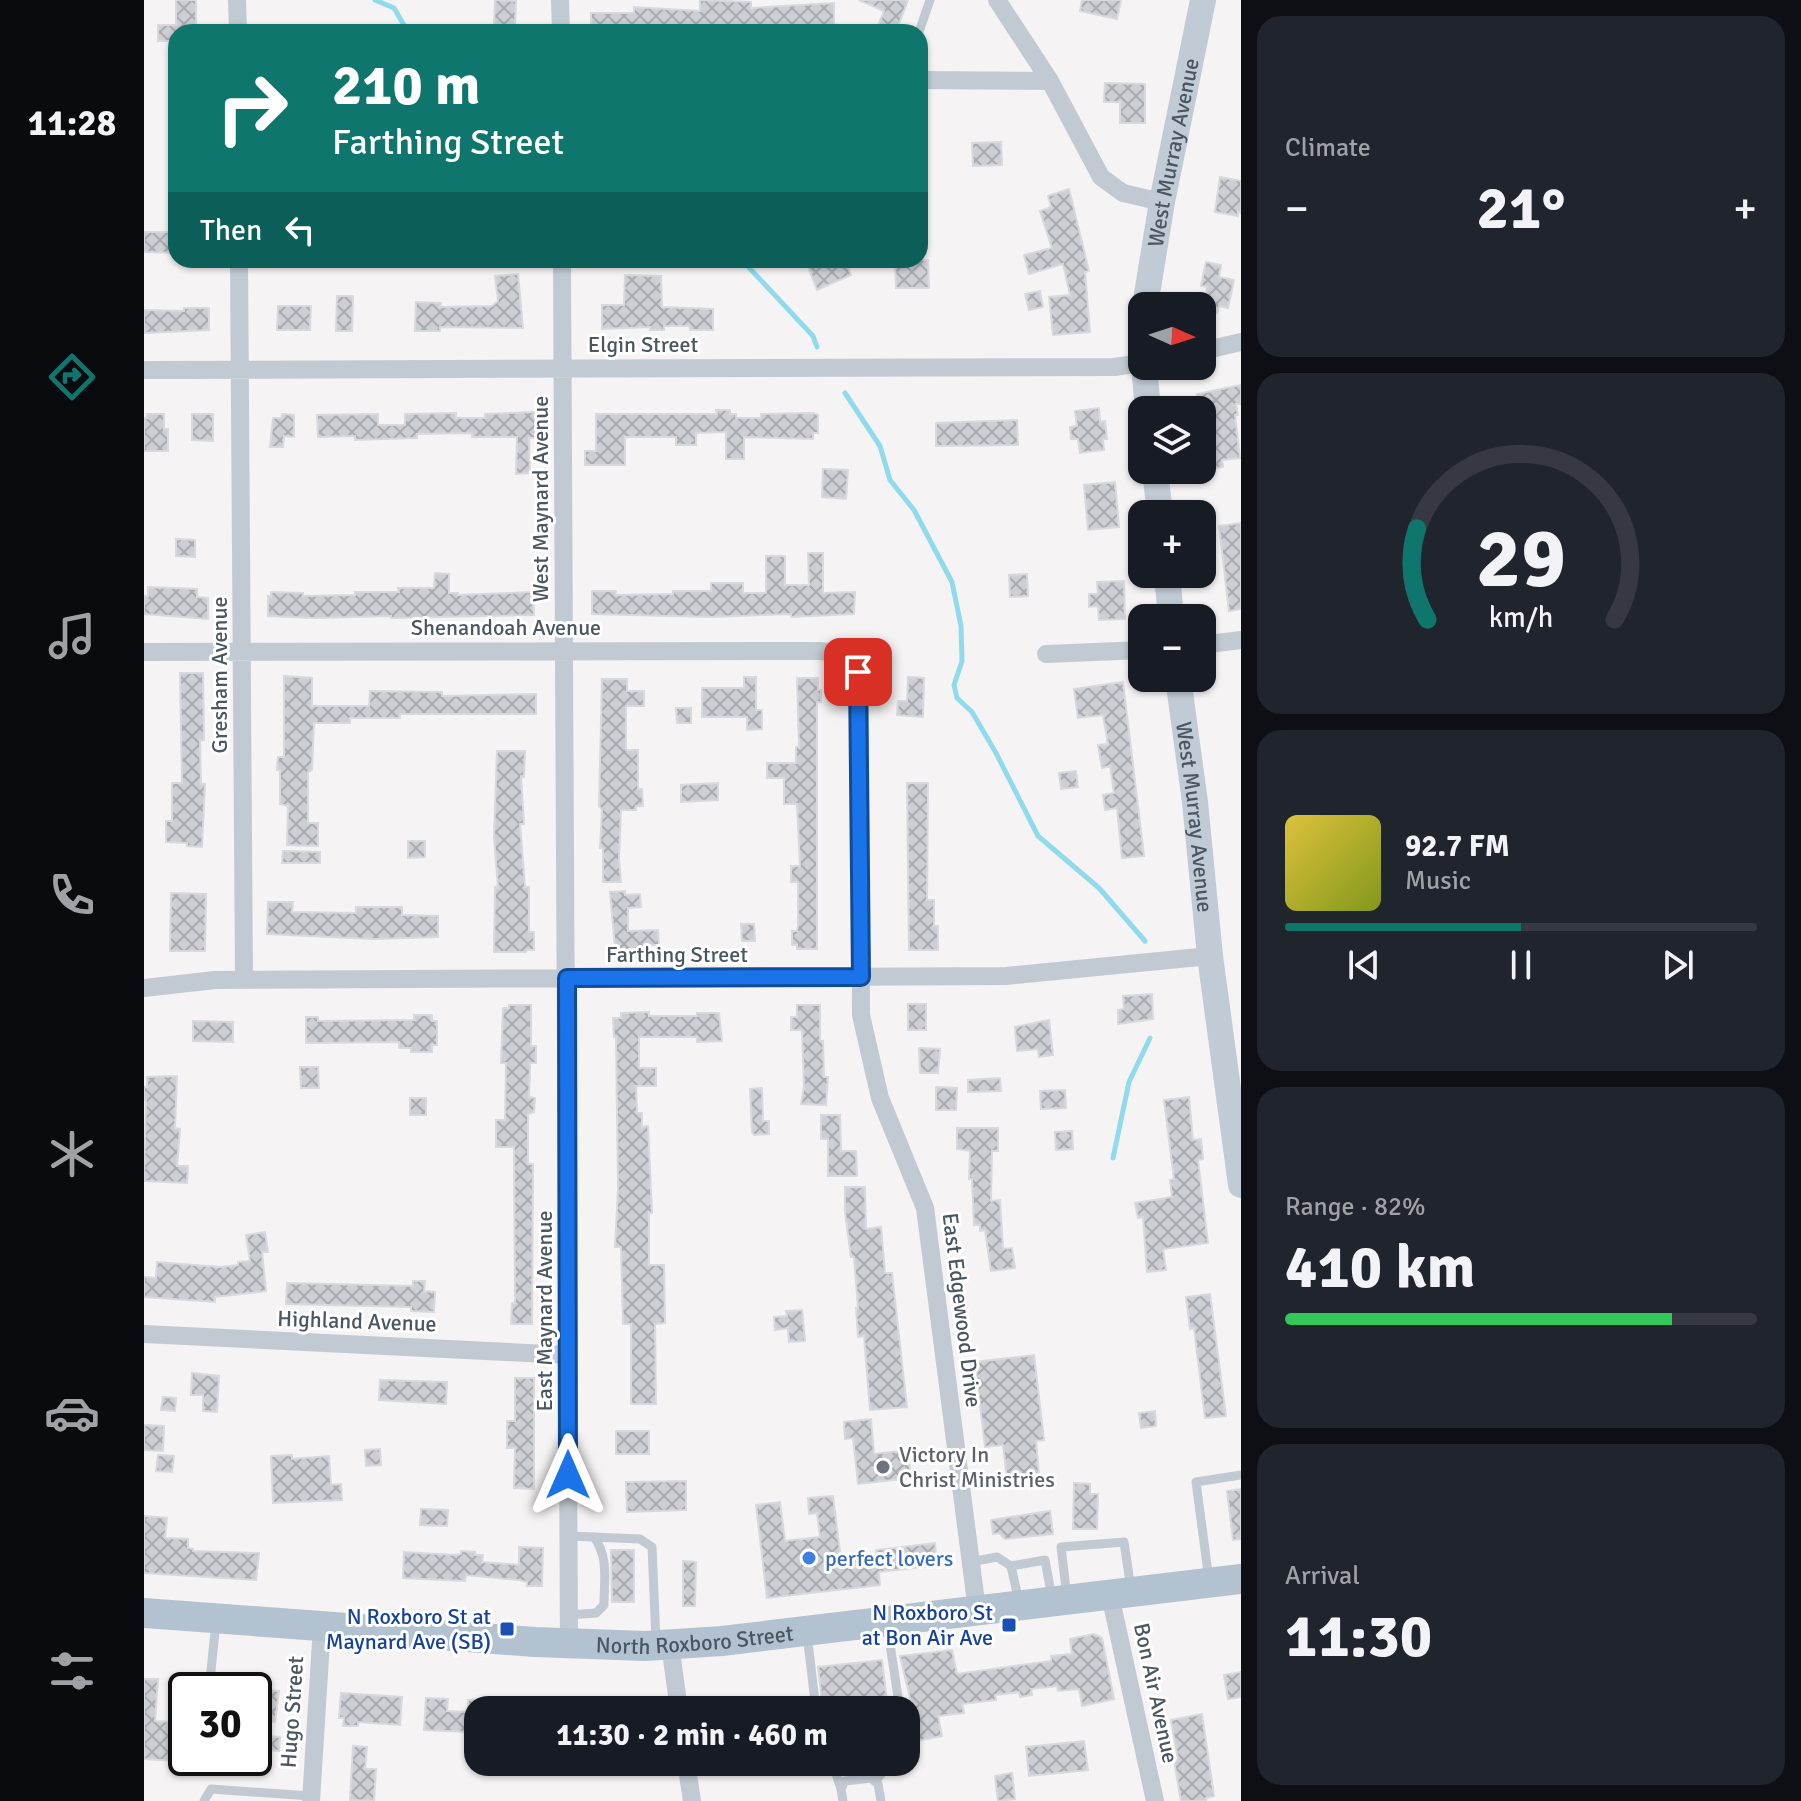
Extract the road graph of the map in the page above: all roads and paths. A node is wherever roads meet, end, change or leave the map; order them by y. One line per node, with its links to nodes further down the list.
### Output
1 (237, 0): 6 (street)
2 (560, 0): 7 (street)
3 (930, 0): 8 (lane)
4 (997, 0): 10 (street)
5 (1203, 0): 11 (street, West Murray Avenue)
6 (238, 24)
7 (561, 24)
8 (922, 24)
9 (928, 80): 10 (street)
10 (1050, 81): 11 (street)
11 (1162, 202): 14 (street, West Murray Avenue)
12 (239, 268): 20 (street, Gresham Avenue)
13 (562, 268): 18 (street, West Maynard Avenue)
14 (1147, 292)
15 (1241, 342): 16 (street)
16 (1216, 348)
17 (1128, 366): 18 (street, Elgin Street)
18 (563, 369): 20 (street, Elgin Street); 23 (street, West Maynard Avenue)
19 (144, 370): 20 (street, Elgin Street)
20 (240, 370): 26 (street, Gresham Avenue)
21 (1241, 640): 22 (street)
22 (1216, 643)
23 (564, 651): 26 (street, Shenandoah Avenue); 28 (street, Shenandoah Avenue); 32 (street, West Maynard Avenue)
24 (1128, 651): 27 (street)
25 (144, 652): 26 (street, Shenandoah Avenue)
26 (243, 652): 33 (street, Gresham Avenue)
27 (1046, 654)
28 (858, 672): 31 (street, East Edgewood Drive)
29 (1180, 692): 30 (street, West Murray Avenue)
30 (1210, 956): 31 (street, Farthing Street); 35 (street, West Murray Avenue)
31 (861, 977): 32 (street, Farthing Street); 41 (street, East Edgewood Drive)
32 (567, 978): 33 (street, Farthing Street); 37 (street, East Maynard Avenue)
33 (244, 980): 34 (street, Farthing Street)
34 (144, 988)
35 (1241, 1185)
36 (144, 1334): 37 (street, Highland Avenue)
37 (568, 1355): 39 (street, East Maynard Avenue)
38 (1241, 1475): 44 (lane)
39 (569, 1536): 40 (lane); 53 (street, East Maynard Avenue)
40 (594, 1537): 53 (lane); 55 (lane)
41 (970, 1562): 42 (lane); 48 (street, East Edgewood Drive)
42 (1011, 1566): 46 (lane); 47 (lane)
43 (1241, 1579): 44 (main road, North Roxboro Street)
44 (1209, 1583): 45 (main road, North Roxboro Street)
45 (1121, 1594): 46 (main road, North Roxboro Street); 46 (lane); 70 (street, Bon Air Avenue)
46 (1060, 1601): 47 (main road, North Roxboro Street)
47 (1020, 1605): 48 (main road, North Roxboro Street)
48 (977, 1610): 51 (main road, North Roxboro Street)
49 (144, 1613): 50 (main road, North Roxboro Street)
50 (216, 1618): 52 (main road, North Roxboro Street); 56 (lane)
51 (886, 1621): 54 (main road, North Roxboro Street); 59 (lane)
52 (322, 1626): 53 (main road, North Roxboro Street); 65 (street, Hugo Street)
53 (569, 1629): 55 (main road, North Roxboro Street)
54 (807, 1630): 55 (main road, North Roxboro Street); 58 (lane)
55 (663, 1645): 57 (street)
56 (211, 1672)
57 (676, 1696)
58 (814, 1696)
59 (898, 1696)
60 (688, 1776): 67 (street)
61 (837, 1776): 64 (lane)
62 (880, 1776): 63 (lane)
63 (876, 1780): 64 (lane); 69 (lane)
64 (841, 1789): 68 (lane)
65 (311, 1798): 66 (lane)
66 (204, 1801)
67 (692, 1801)
68 (843, 1801)
69 (881, 1801)
70 (1155, 1801)

